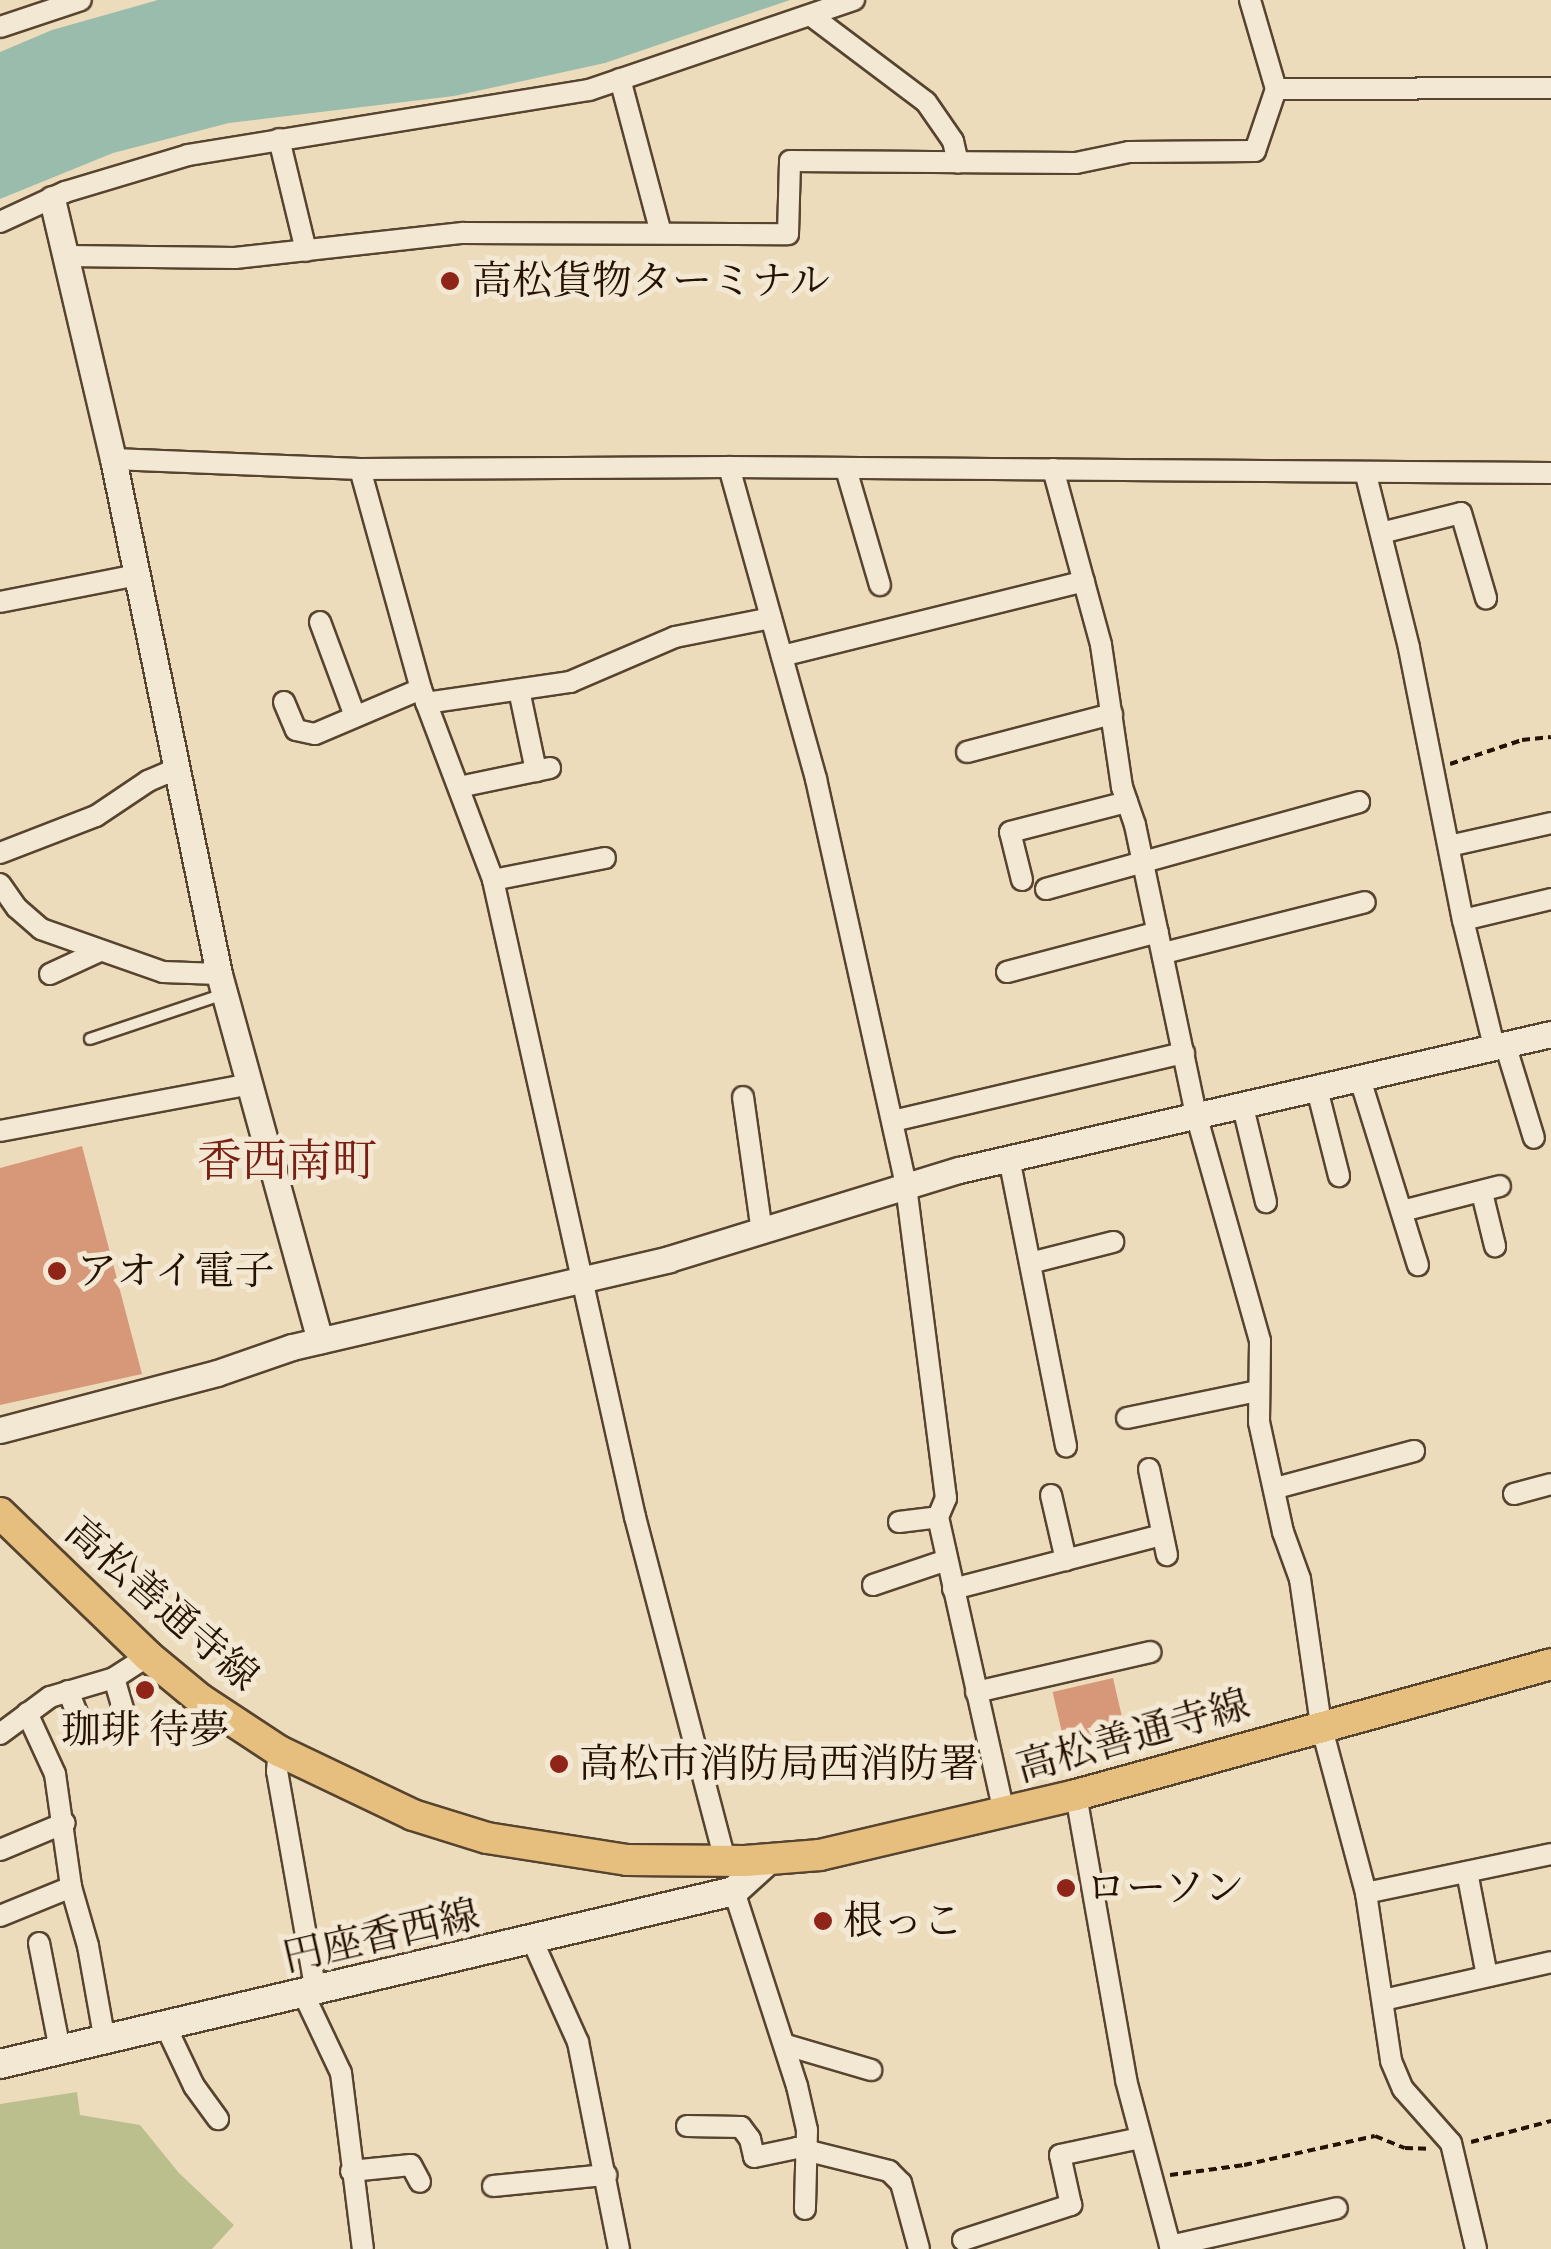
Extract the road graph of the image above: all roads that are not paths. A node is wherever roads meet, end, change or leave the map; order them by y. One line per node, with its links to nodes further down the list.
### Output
1 (81, 0): 5 (street)
2 (854, 0): 4 (street)
3 (1250, 0): 8 (street)
4 (813, 16): 6 (street); 10 (street)
5 (0, 27)
6 (620, 79): 9 (street); 13 (street)
7 (1551, 88): 8 (street)
8 (1276, 89): 10 (street)
9 (279, 139): 11 (street); 14 (street)
10 (958, 162): 13 (street)
11 (52, 199): 12 (street); 15 (street)
12 (0, 222)
13 (661, 233): 14 (street)
14 (306, 251): 15 (street)
15 (66, 256): 16 (street)
16 (113, 459): 18 (street); 24 (street)
17 (729, 466): 18 (street); 19 (street); 29 (street)
18 (360, 469): 33 (street)
19 (846, 469): 20 (street); 26 (street)
20 (1053, 469): 22 (street); 25 (street)
21 (1551, 474): 22 (street)
22 (1366, 475): 23 (street)
23 (1381, 533): 27 (street); 43 (street)
24 (138, 575): 28 (street); 38 (street)
25 (1084, 581): 31 (street); 35 (street)
26 (880, 585)
27 (1486, 598)
28 (0, 602)
29 (771, 618): 31 (street); 32 (street)
30 (320, 622): 36 (street)
31 (782, 656): 69 (street)
32 (520, 690): 33 (street); 39 (street)
33 (423, 696): 36 (street); 39 (street)
34 (284, 702): 36 (street)
35 (1112, 714): 37 (street); 40 (street)
36 (355, 716)
37 (967, 752)
38 (174, 770): 44 (street); 58 (street)
39 (459, 786): 47 (street)
40 (1127, 802): 46 (street); 48 (street)
41 (1359, 802): 46 (street)
42 (1551, 822): 43 (street)
43 (1449, 846): 53 (street)
44 (0, 853)
45 (605, 858): 47 (street)
46 (1140, 863): 50 (street); 54 (street)
47 (493, 880): 82 (street)
48 (1022, 880)
49 (0, 884): 55 (street)
50 (1046, 888)
51 (1551, 899): 53 (street)
52 (1365, 902): 54 (street)
53 (1462, 920): 61 (street)
54 (1161, 942): 56 (street); 62 (street)
55 (100, 951): 57 (street); 58 (street)
56 (1007, 972)
57 (50, 974)
58 (222, 984): 60 (lane); 64 (street)
59 (1551, 1034): 61 (street)
60 (90, 1039)
61 (1500, 1045): 63 (street); 71 (street)
62 (1184, 1053): 68 (street); 69 (street)
63 (1360, 1079): 65 (street); 76 (street)
64 (250, 1084): 70 (street); 83 (street)
65 (1317, 1089): 67 (street); 73 (street)
66 (743, 1097): 77 (street)
67 (1243, 1107): 68 (street); 75 (street)
68 (1197, 1118): 72 (street); 84 (street)
69 (893, 1122): 74 (street)
70 (0, 1131)
71 (1534, 1138)
72 (1009, 1158): 74 (street); 80 (street)
73 (1339, 1176)
74 (906, 1186): 77 (street); 95 (street)
75 (1266, 1202)
76 (1402, 1211): 79 (street); 81 (street)
77 (762, 1233): 82 (street)
78 (1112, 1242): 80 (street)
79 (1496, 1246)
80 (1030, 1264): 87 (street)
81 (1418, 1265)
82 (581, 1280): 83 (street); 118 (street)
83 (320, 1340): 86 (street)
84 (1257, 1390): 85 (street); 91 (street)
85 (1128, 1418)
86 (0, 1430)
87 (1066, 1446)
88 (1414, 1451): 91 (street)
89 (1149, 1470): 98 (street)
90 (1551, 1484): 93 (street)
91 (1276, 1488): 109 (street)
92 (1051, 1494): 98 (street)
93 (1514, 1494)
94 (0, 1514): 102 (main road, 高松善通寺線)
95 (938, 1517): 96 (street); 97 (street)
96 (899, 1522)
97 (947, 1560): 99 (street); 100 (street)
98 (1066, 1560): 100 (street)
99 (873, 1586)
100 (953, 1589): 106 (street)
101 (1150, 1652): 106 (street)
102 (148, 1656): 104 (street); 112 (main road, 高松善通寺線)
103 (1551, 1664): 109 (main road, 高松善通寺線)
104 (114, 1678): 105 (street); 108 (street)
105 (68, 1691): 107 (street); 110 (street)
106 (976, 1692): 114 (street)
107 (27, 1713): 111 (street); 115 (street)
108 (126, 1718)
109 (1321, 1724): 113 (main road, 高松善通寺線); 123 (street)
110 (83, 1728)
111 (0, 1734)
112 (279, 1750): 118 (main road, 高松善通寺線); 129 (street)
113 (1076, 1795): 114 (main road, 高松善通寺線); 139 (street)
114 (1004, 1813): 119 (main road, 高松善通寺線)
115 (64, 1823): 116 (street); 121 (street)
116 (0, 1850)
117 (1551, 1854): 120 (street)
118 (725, 1861): 119 (main road, 高松善通寺線)
119 (767, 1861): 122 (main road, 円座香西線)
120 (1467, 1872): 123 (street); 128 (street)
121 (72, 1887): 124 (street); 132 (street)
122 (734, 1891): 125 (main road, 円座香西線); 133 (street)
123 (1366, 1893): 130 (street)
124 (0, 1916)
125 (533, 1942): 129 (main road, 円座香西線); 142 (street)
126 (39, 1943): 134 (street)
127 (1551, 1962): 128 (street)
128 (1487, 1976): 130 (street)
129 (310, 1994): 131 (main road, 円座香西線); 141 (street)
130 (1383, 2000): 152 (street)
131 (166, 2027): 132 (main road, 円座香西線); 137 (street)
132 (105, 2041): 134 (main road, 円座香西線)
133 (786, 2045): 136 (street); 140 (street)
134 (60, 2050): 135 (main road, 円座香西線)
135 (0, 2064)
136 (871, 2071)
137 (218, 2119)
138 (687, 2126): 140 (street)
139 (1140, 2138): 147 (street); 148 (street)
140 (806, 2154): 145 (street); 151 (street)
141 (351, 2171): 143 (street); 149 (street)
142 (606, 2176): 144 (street); 150 (street)
143 (420, 2182)
144 (492, 2186)
145 (806, 2208)
146 (1338, 2208): 148 (street)
147 (963, 2240)
148 (1170, 2248)
149 (363, 2249)
150 (620, 2249)
151 (918, 2249)
152 (1476, 2249)

